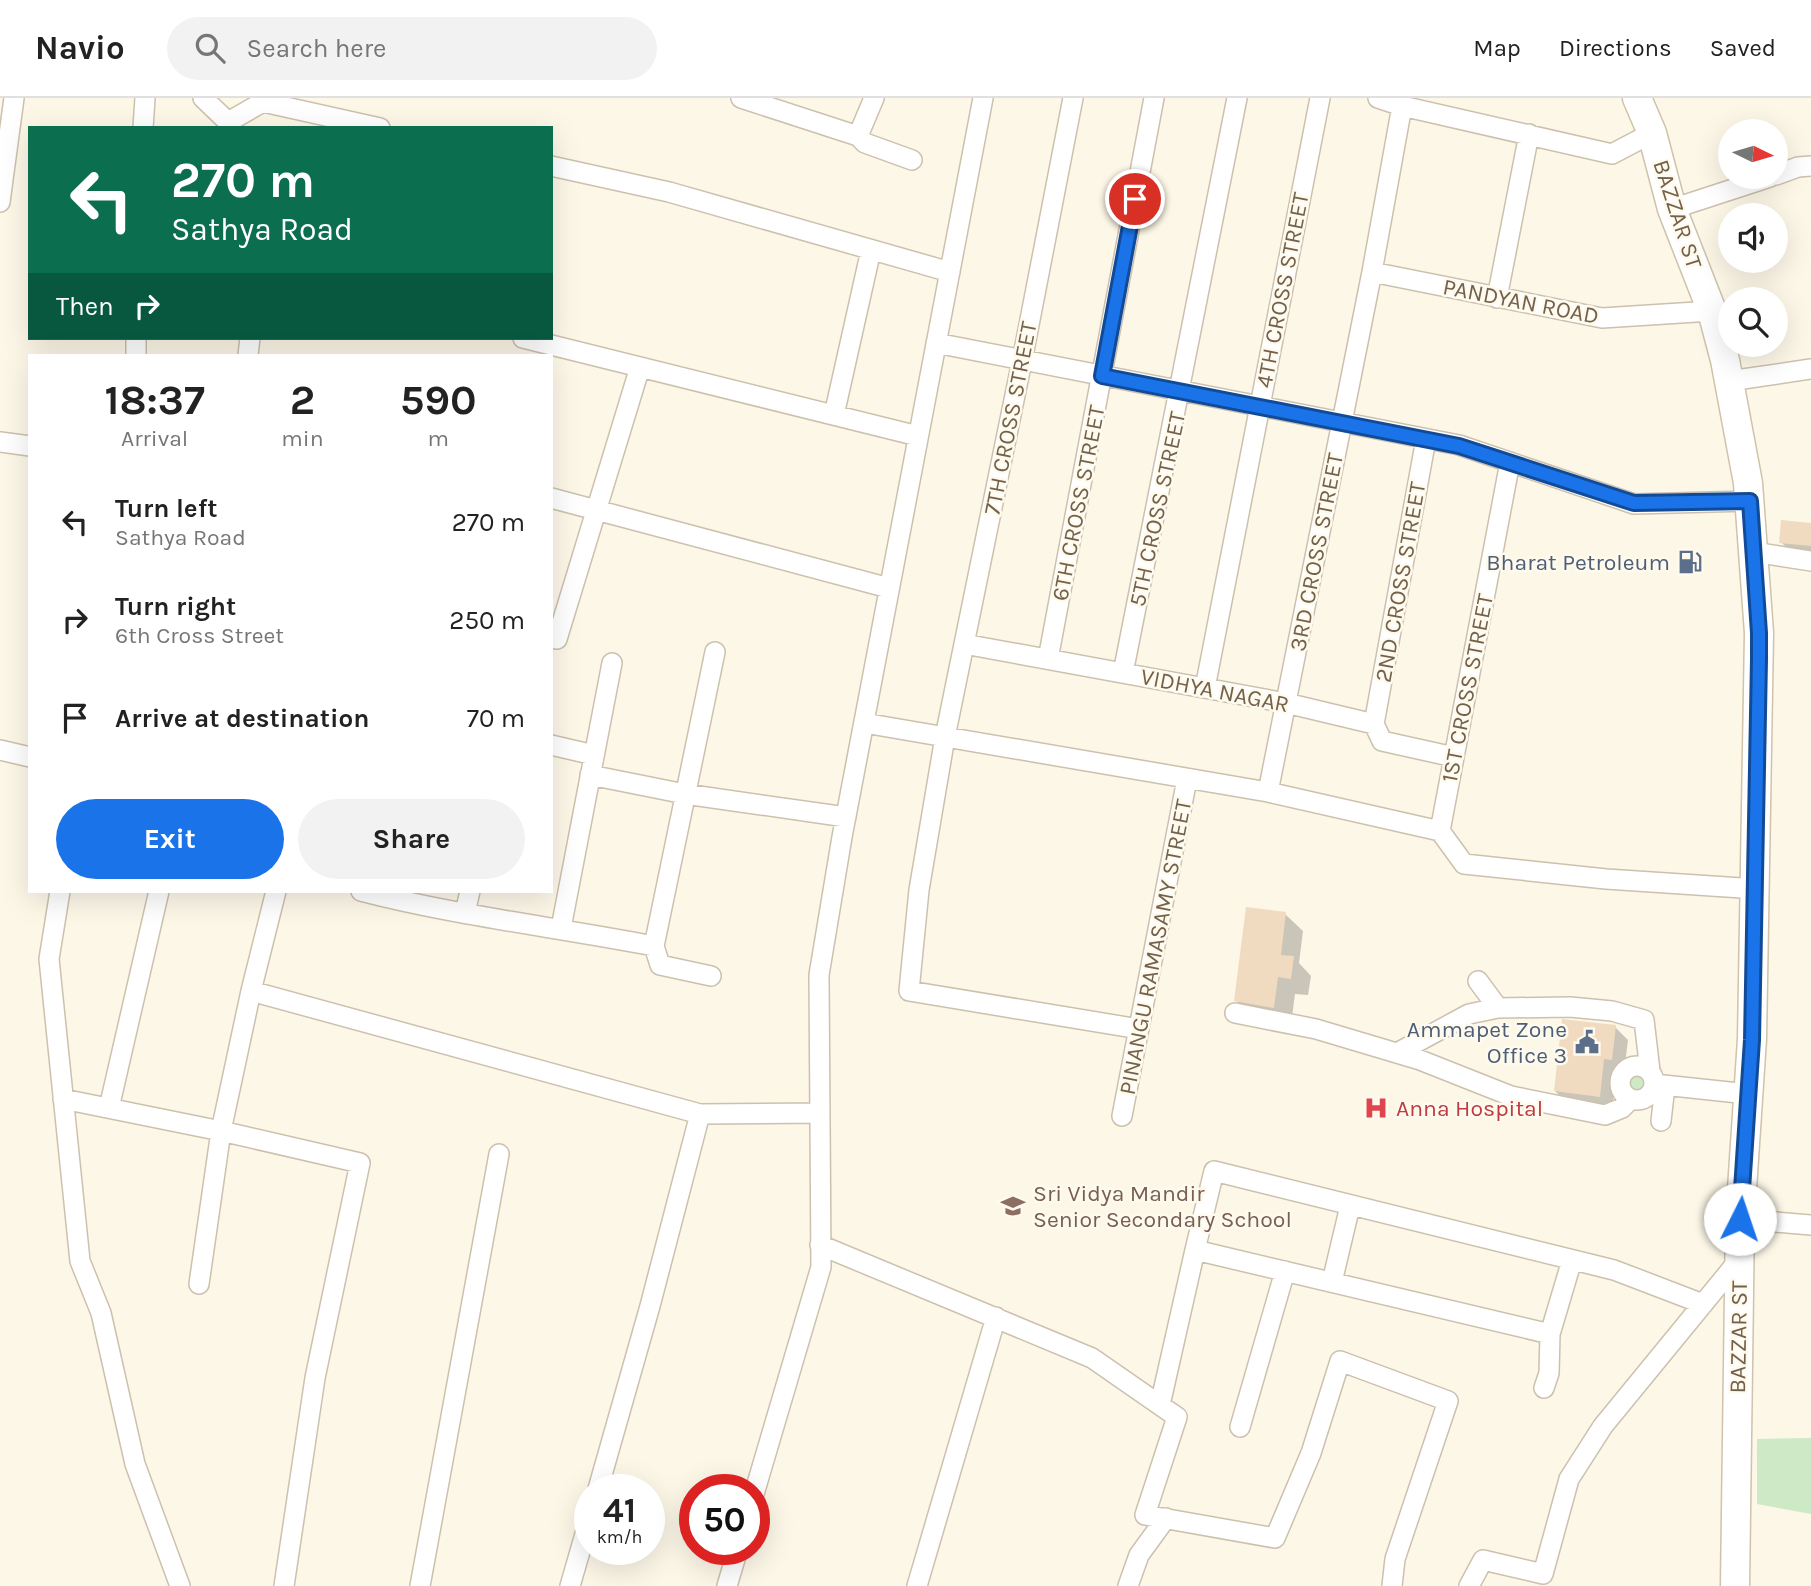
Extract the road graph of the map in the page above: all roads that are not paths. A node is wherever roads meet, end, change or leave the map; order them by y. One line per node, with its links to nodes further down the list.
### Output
1 (14, 98): 25 (street)
2 (145, 98): 15 (street)
3 (203, 98): 14 (street)
4 (741, 98): 19 (street)
5 (874, 98): 19 (street)
6 (983, 98): 28 (street)
7 (1073, 98): 34 (street, 7TH CROSS STREET)
8 (1154, 98): 37 (street, 6TH CROSS STREET)
9 (1237, 98): 39 (street, 5TH CROSS STREET)
10 (1320, 98): 40 (street, 4TH CROSS STREET)
11 (1378, 98): 13 (street)
12 (1637, 98): 17 (main road, BAZZAR ST)
13 (1413, 104): 18 (street); 29 (street, 3RD CROSS STREET)
14 (229, 125): 16 (street)
15 (143, 126)
16 (371, 126)
17 (1652, 133): 18 (street); 26 (main road, BAZZAR ST)
18 (1529, 134): 30 (street)
19 (858, 136): 20 (street)
20 (912, 160)
21 (553, 166): 27 (street)
22 (1811, 166): 23 (street)
23 (1788, 170)
24 (1733, 189): 26 (street)
25 (0, 202)
26 (1672, 209): 31 (main road, BAZZAR ST)
27 (871, 250): 28 (street); 41 (street)
28 (950, 272): 33 (street)
29 (1372, 272): 30 (street, PANDYAN ROAD); 42 (street, 3RD CROSS STREET)
30 (1497, 298): 31 (street, PANDYAN ROAD)
31 (1712, 311): 38 (main road, BAZZAR ST)
32 (531, 340): 35 (street)
33 (936, 343): 34 (street); 43 (street)
34 (1022, 360): 37 (street); 55 (street, 7TH CROSS STREET)
35 (640, 367): 41 (street); 50 (street)
36 (1811, 369): 38 (street)
37 (1102, 376): 39 (street); 57 (street, 6TH CROSS STREET)
38 (1729, 381): 49 (main road, BAZZAR ST)
39 (1181, 392): 40 (street); 59 (street, 5TH CROSS STREET)
40 (1259, 408): 42 (street); 60 (street, 4TH CROSS STREET)
41 (834, 415): 43 (street)
42 (1342, 424): 44 (street); 61 (street, 3RD CROSS STREET)
43 (918, 436): 53 (street)
44 (1426, 439): 47 (street); 63 (street, 2ND CROSS STREET)
45 (0, 442): 46 (street)
46 (28, 446)
47 (1510, 463): 49 (street); 69 (street, 1ST CROSS STREET)
48 (553, 499): 50 (street)
49 (1750, 501): 51 (main road, BAZZAR ST)
50 (594, 510): 53 (street); 54 (street)
51 (1753, 552): 52 (street); 76 (main road, BAZZAR ST)
52 (1811, 561)
53 (889, 589): 62 (street)
54 (553, 638)
55 (964, 644): 57 (street, VIDHYA NAGAR); 64 (street, 7TH CROSS STREET)
56 (715, 652): 73 (street)
57 (1048, 659): 59 (street, VIDHYA NAGAR)
58 (612, 663): 67 (street)
59 (1124, 673): 60 (street, VIDHYA NAGAR)
60 (1205, 688): 61 (street, VIDHYA NAGAR)
61 (1286, 703): 63 (street, VIDHYA NAGAR); 72 (street, 3RD CROSS STREET)
62 (864, 723): 64 (street); 74 (street)
63 (1374, 724): 69 (street, VIDHYA NAGAR)
64 (945, 737): 71 (street); 90 (street, 7TH CROSS STREET)
65 (553, 745): 67 (street)
66 (0, 751): 68 (street)
67 (594, 755): 70 (street)
68 (28, 757)
69 (1454, 757): 75 (street, 1ST CROSS STREET)
70 (590, 775): 73 (street); 83 (street)
71 (1187, 779): 72 (street); 90 (street, PINANGU RAMASAMY STREET)
72 (1268, 792): 75 (street)
73 (685, 794): 74 (street); 84 (street)
74 (846, 817): 97 (street)
75 (1440, 831): 76 (street)
76 (1756, 889): 93 (main road, BAZZAR ST)
77 (60, 893): 94 (street)
78 (159, 893): 96 (street)
79 (276, 893): 87 (street)
80 (368, 893): 82 (street)
81 (470, 893): 82 (street)
82 (465, 913): 83 (street)
83 (561, 928): 84 (street)
84 (654, 946): 85 (street)
85 (711, 976)
86 (1478, 981): 88 (street)
87 (251, 991): 98 (street); 101 (street)
88 (1498, 1008): 91 (street); 92 (street)
89 (1235, 1013): 91 (street)
90 (1139, 1029): 99 (street, PINANGU RAMASAMY STREET)
91 (1397, 1053): 95 (street)
92 (1656, 1080): 93 (street); 95 (street); 95 (street); 100 (street)
93 (1748, 1094): 104 (main road, BAZZAR ST)
94 (63, 1099): 96 (street); 125 (street)
95 (1631, 1099)
96 (108, 1108): 101 (street)
97 (820, 1113): 98 (street); 106 (street)
98 (700, 1114): 119 (street)
99 (1122, 1116)
100 (1661, 1121)
101 (221, 1131): 112 (street); 126 (street)
102 (499, 1154): 127 (street)
103 (1350, 1206): 107 (street); 108 (street); 111 (street)
104 (1740, 1219): 105 (street); 109 (main road, BAZZAR ST)
105 (1811, 1225)
106 (820, 1245): 114 (street); 120 (street)
107 (1195, 1250): 110 (street); 117 (street)
108 (1572, 1260): 113 (street); 115 (street)
109 (1739, 1260): 113 (street); 134 (main road, BAZZAR ST)
110 (1285, 1271): 111 (street); 118 (street)
111 (1332, 1282): 115 (street)
112 (199, 1284)
113 (1703, 1304): 124 (street)
114 (996, 1317): 117 (street); 130 (street)
115 (1550, 1334): 116 (street)
116 (1544, 1388)
117 (1160, 1405): 121 (street)
118 (1241, 1427)
119 (602, 1474)
120 (760, 1474)
121 (1166, 1518): 131 (street); 132 (street)
122 (576, 1565): 128 (street)
123 (733, 1565): 129 (street)
124 (1544, 1580): 133 (street)
125 (180, 1586)
126 (284, 1586)
127 (420, 1586)
128 (570, 1586)
129 (727, 1586)
130 (917, 1586)
131 (1128, 1586)
132 (1392, 1586)
133 (1469, 1586)
134 (1735, 1586)

